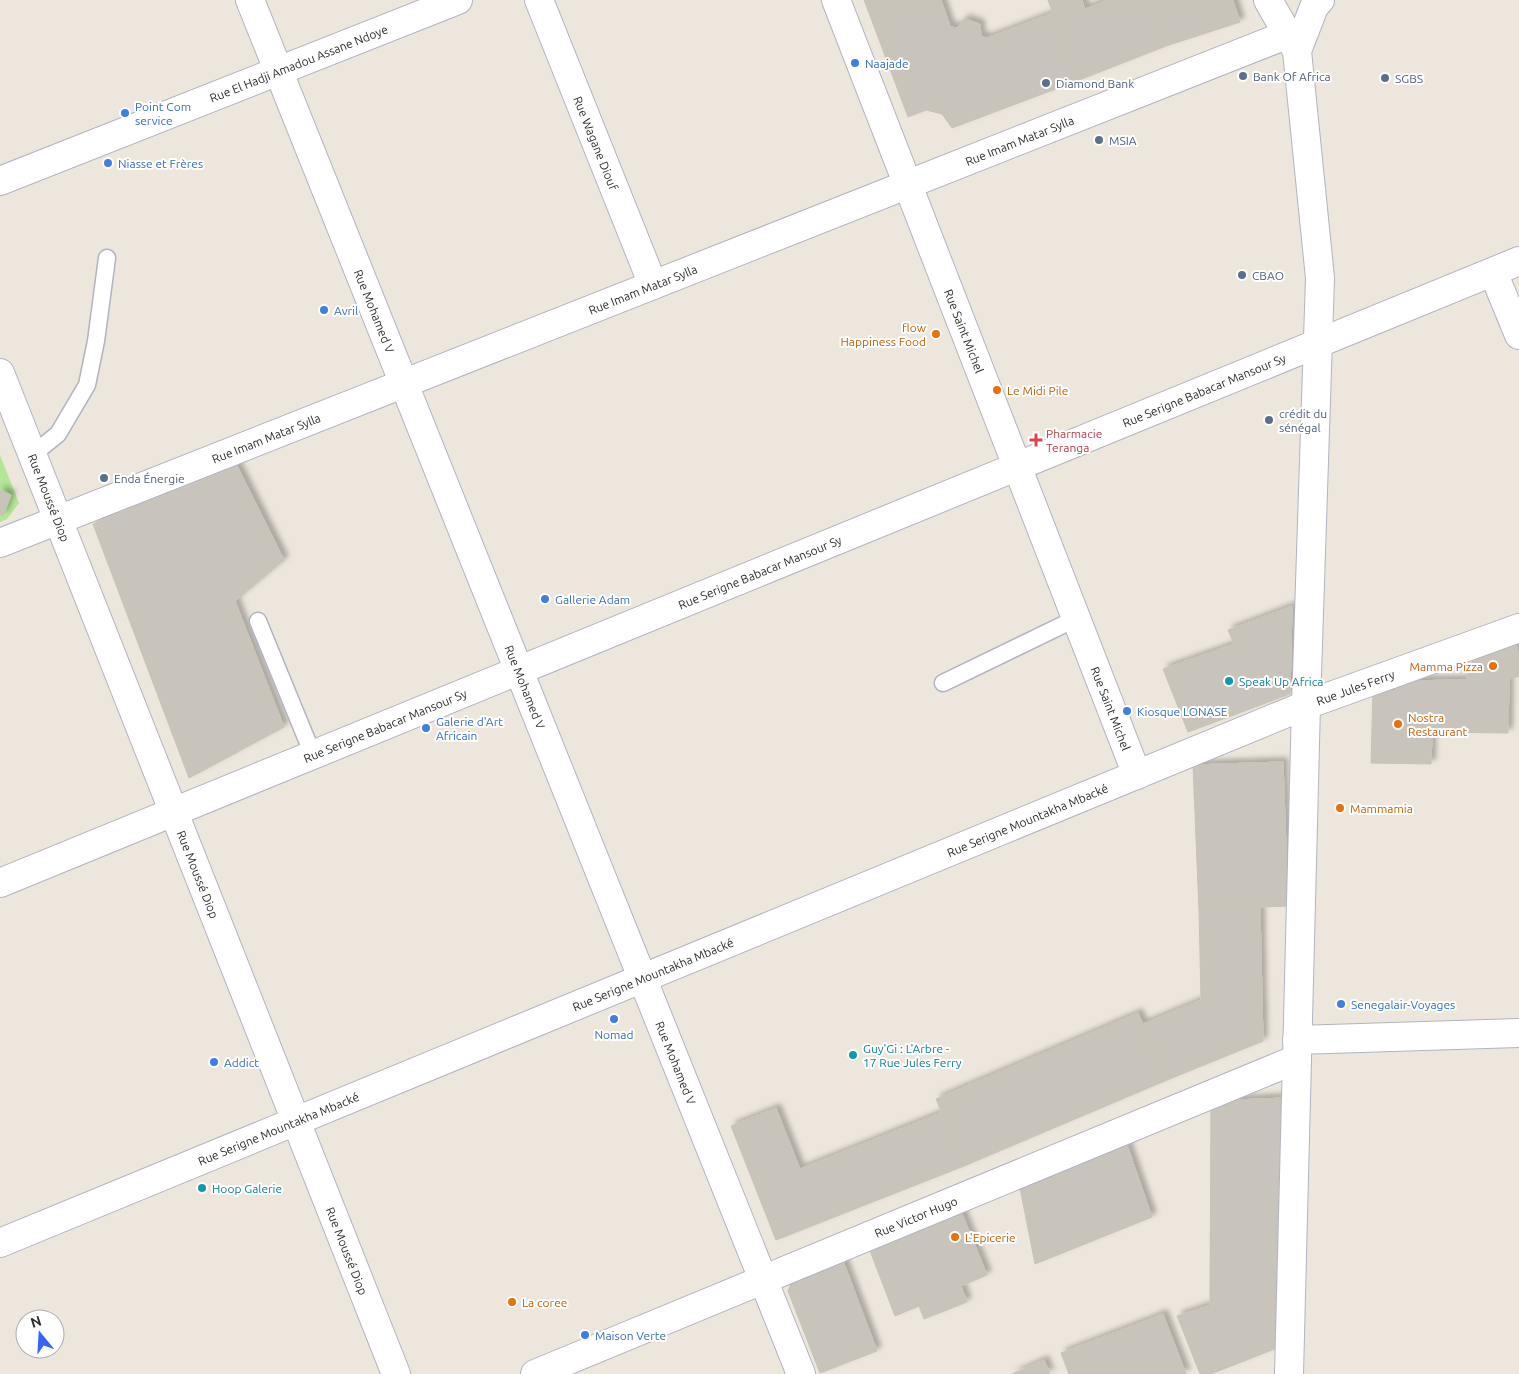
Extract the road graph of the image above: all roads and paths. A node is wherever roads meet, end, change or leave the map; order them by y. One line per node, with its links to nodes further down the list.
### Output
1 (250, 0): 8 (street, Rue Mohamed V)
2 (458, 0): 8 (street, Rue El Hadji Amadou Assane Ndoye)
3 (539, 0): 14 (street, Rue Wagane Diouf)
4 (836, 0): 10 (street, Rue Saint Michel)
5 (1268, 0): 7 (street)
6 (1320, 0): 7 (street)
7 (1291, 43): 10 (street, Rue Imam Matar Sylla); 16 (street)
8 (279, 71): 9 (street, Rue El Hadji Amadou Assane Ndoye); 18 (street, Rue Mohamed V)
9 (0, 181)
10 (908, 184): 14 (street, Rue Imam Matar Sylla); 20 (street, Rue Saint Michel)
11 (107, 258): 19 (lane)
12 (1519, 261): 13 (street, Rue Serigne Babacar Mansour Sy)
13 (1493, 272): 15 (street); 16 (street, Rue Serigne Babacar Mansour Sy)
14 (653, 285): 18 (street, Rue Imam Matar Sylla)
15 (1519, 335)
16 (1318, 343): 20 (street, Rue Serigne Babacar Mansour Sy); 28 (street)
17 (0, 373): 19 (street, Rue Moussé Diop)
18 (404, 383): 21 (street, Rue Imam Matar Sylla); 26 (street, Rue Mohamed V)
19 (32, 455): 21 (street, Rue Moussé Diop)
20 (1017, 466): 23 (street, Rue Saint Michel); 26 (street, Rue Serigne Babacar Mansour Sy)
21 (58, 520): 22 (street, Rue Imam Matar Sylla); 31 (street, Rue Moussé Diop)
22 (0, 543)
23 (1076, 618): 27 (lane); 30 (street, Rue Saint Michel)
24 (258, 620): 29 (lane)
25 (1519, 628): 28 (street, Rue Jules Ferry)
26 (519, 670): 29 (street, Rue Serigne Babacar Mansour Sy); 33 (street, Rue Mohamed V)
27 (944, 683)
28 (1306, 706): 30 (street, Rue Serigne Mountakha Mbacké); 35 (street)
29 (312, 755): 31 (street, Rue Serigne Babacar Mansour Sy)
30 (1137, 775): 33 (street, Rue Serigne Mountakha Mbacké)
31 (174, 813): 32 (street, Rue Serigne Babacar Mansour Sy); 36 (street, Rue Moussé Diop)
32 (0, 883)
33 (643, 978): 36 (street, Rue Serigne Mountakha Mbacké); 38 (street, Rue Mohamed V)
34 (1519, 1032): 35 (street)
35 (1297, 1049): 38 (street, Rue Victor Hugo); 39 (street)
36 (296, 1122): 37 (street, Rue Serigne Mountakha Mbacké); 41 (street, Rue Moussé Diop)
37 (0, 1243)
38 (763, 1279): 40 (street, Rue Victor Hugo); 42 (street, Rue Mohamed V)
39 (1284, 1372)
40 (541, 1373)
41 (396, 1374)
42 (802, 1374)

